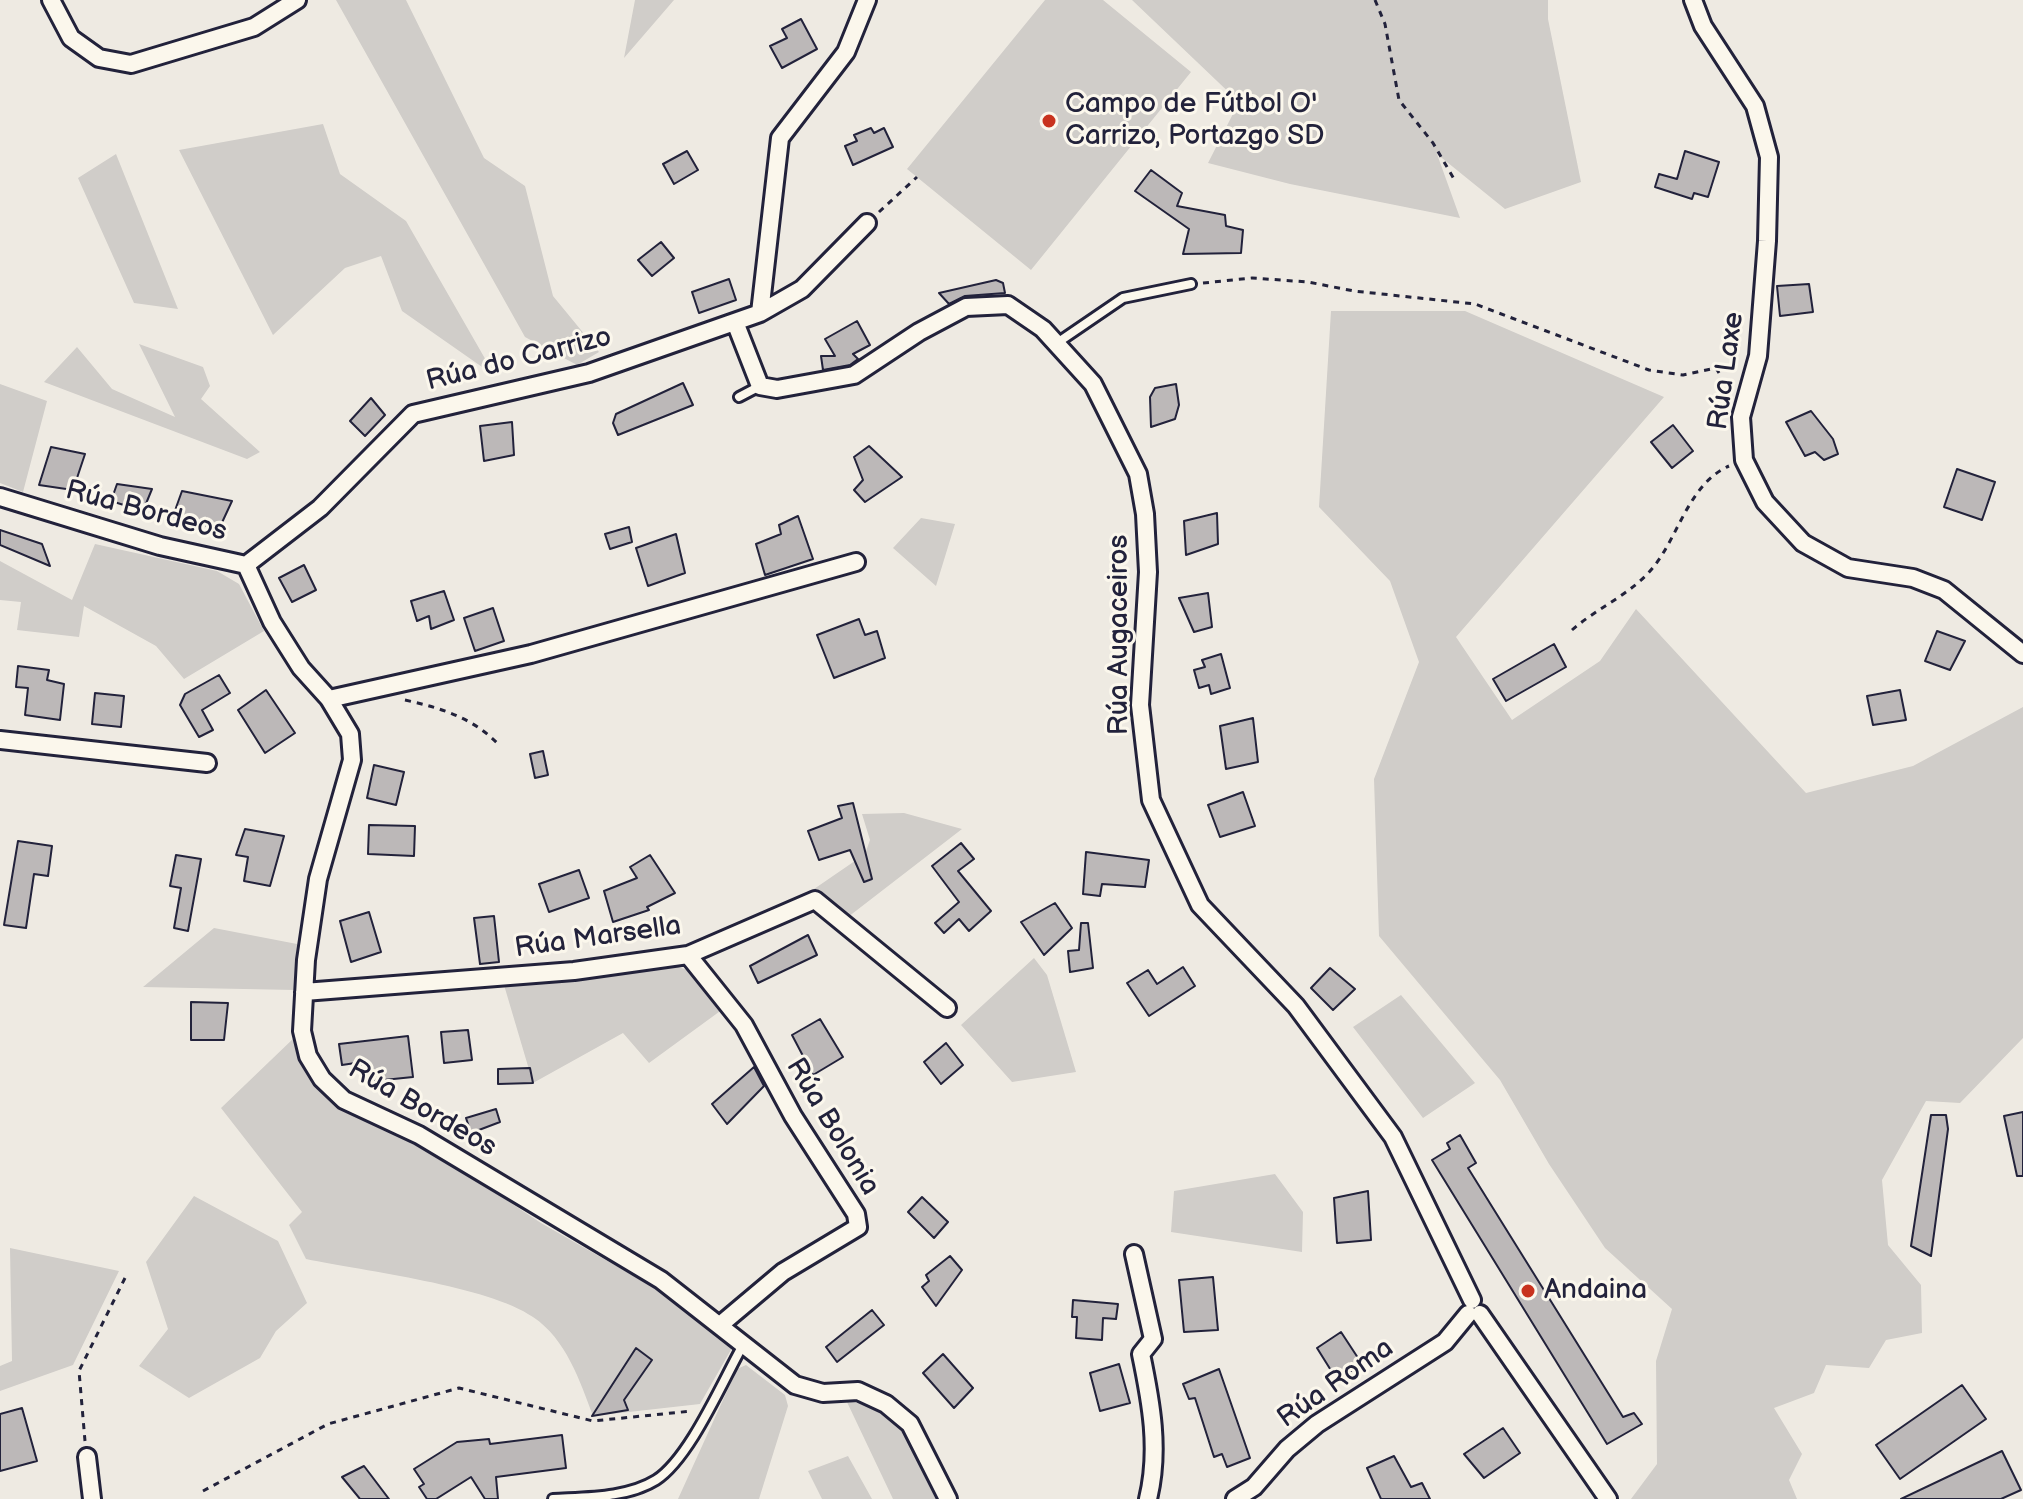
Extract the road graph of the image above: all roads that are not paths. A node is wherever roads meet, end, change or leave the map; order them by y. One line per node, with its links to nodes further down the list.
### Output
1 (51, 0): 2 (street)
2 (297, 0)
3 (867, 0): 7 (street)
4 (1693, 0): 15 (street, Rúa Laxe)
5 (867, 223): 7 (street, Rúa do Carrizo)
6 (1191, 284): 9 (lane)
7 (760, 313): 8 (street, Rúa do Carrizo)
8 (735, 322): 10 (street); 14 (street, Rúa do Carrizo)
9 (1056, 343): 10 (street, Rúa Augaceiros); 23 (street, Rúa Augaceiros)
10 (760, 386): 11 (lane)
11 (739, 397)
12 (0, 497): 14 (street, Rúa Bordeos)
13 (856, 562): 16 (street)
14 (246, 565): 16 (street, Rúa Bordeos)
15 (2023, 654)
16 (329, 699): 20 (street, Rúa Bordeos)
17 (0, 740): 18 (street)
18 (207, 763)
19 (688, 955): 20 (street, Rúa Marsella); 21 (street, Rúa Marsella); 24 (street, Rúa Bolonia)
20 (304, 992): 24 (street, Rúa Bordeos)
21 (947, 1008)
22 (1134, 1254): 30 (street)
23 (1473, 1309): 31 (street, Rúa Roma); 32 (street)
24 (720, 1325): 25 (street, Rúa Bordeos)
25 (743, 1343): 28 (lane); 29 (street, Rúa Bordeos)
26 (87, 1457): 27 (street)
27 (92, 1499)
28 (553, 1499)
29 (948, 1499)
30 (1148, 1499)
31 (1235, 1499)
32 (1608, 1499)

